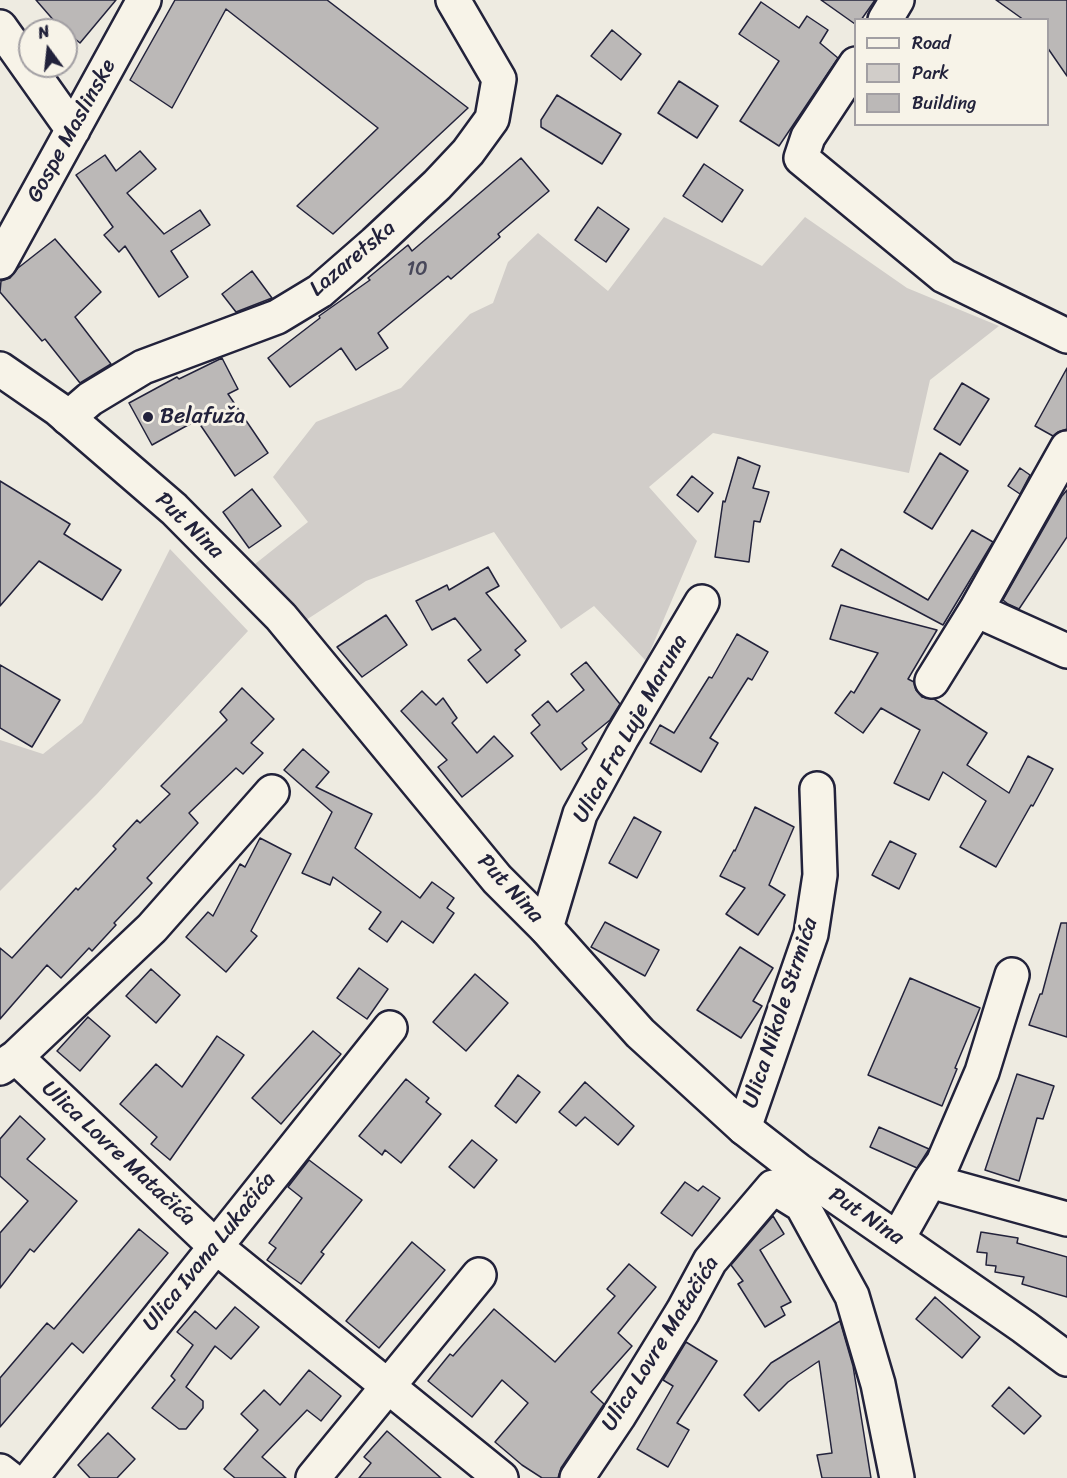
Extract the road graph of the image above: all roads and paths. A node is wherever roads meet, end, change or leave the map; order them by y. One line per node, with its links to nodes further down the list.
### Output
1 (144, 0): 7 (street, Gospe Maslinske)
2 (453, 0): 11 (street, Lazaretska)
3 (897, 0): 4 (street)
4 (886, 18)
5 (0, 27): 7 (street)
6 (854, 66): 9 (street)
7 (73, 130): 8 (street, Gospe Maslinske)
8 (0, 262)
9 (1067, 336)
10 (0, 369): 11 (street, Put Nina)
11 (68, 418): 19 (street, Put Nina)
12 (1067, 448): 14 (street)
13 (702, 602): 19 (street, Ulica Fra Luje Maruna)
14 (976, 610): 15 (street); 16 (street)
15 (1067, 651)
16 (932, 681)
17 (817, 789): 23 (street, Ulica Nikole Strmića)
18 (272, 792): 22 (street, Ulica Lovre Matačića)
19 (546, 928): 23 (street, Put Nina)
20 (1012, 975): 24 (street)
21 (390, 1028): 28 (street, Ulica Ivana Lukačića)
22 (8, 1063): 28 (street, Ulica Lovre Matačića)
23 (744, 1128): 27 (street, Put Nina)
24 (930, 1181): 26 (street); 27 (street)
25 (773, 1187): 39 (street, Ulica Lovre Matačića); 40 (street, Put Nina)
26 (1067, 1219)
27 (898, 1238): 30 (street, Put Nina)
28 (215, 1246): 33 (street, Ulica Lovre Matačića); 36 (street, Ulica Ivana Lukačića)
29 (479, 1275): 33 (street)
30 (1024, 1327): 31 (street); 32 (street, Put Nina)
31 (1067, 1336)
32 (1067, 1359)
33 (388, 1387): 37 (street); 38 (street, Ulica Lovre Matačića)
34 (0, 1471): 35 (street)
35 (9, 1478)
36 (31, 1478)
37 (313, 1478)
38 (501, 1478)
39 (577, 1478)
40 (897, 1478)

